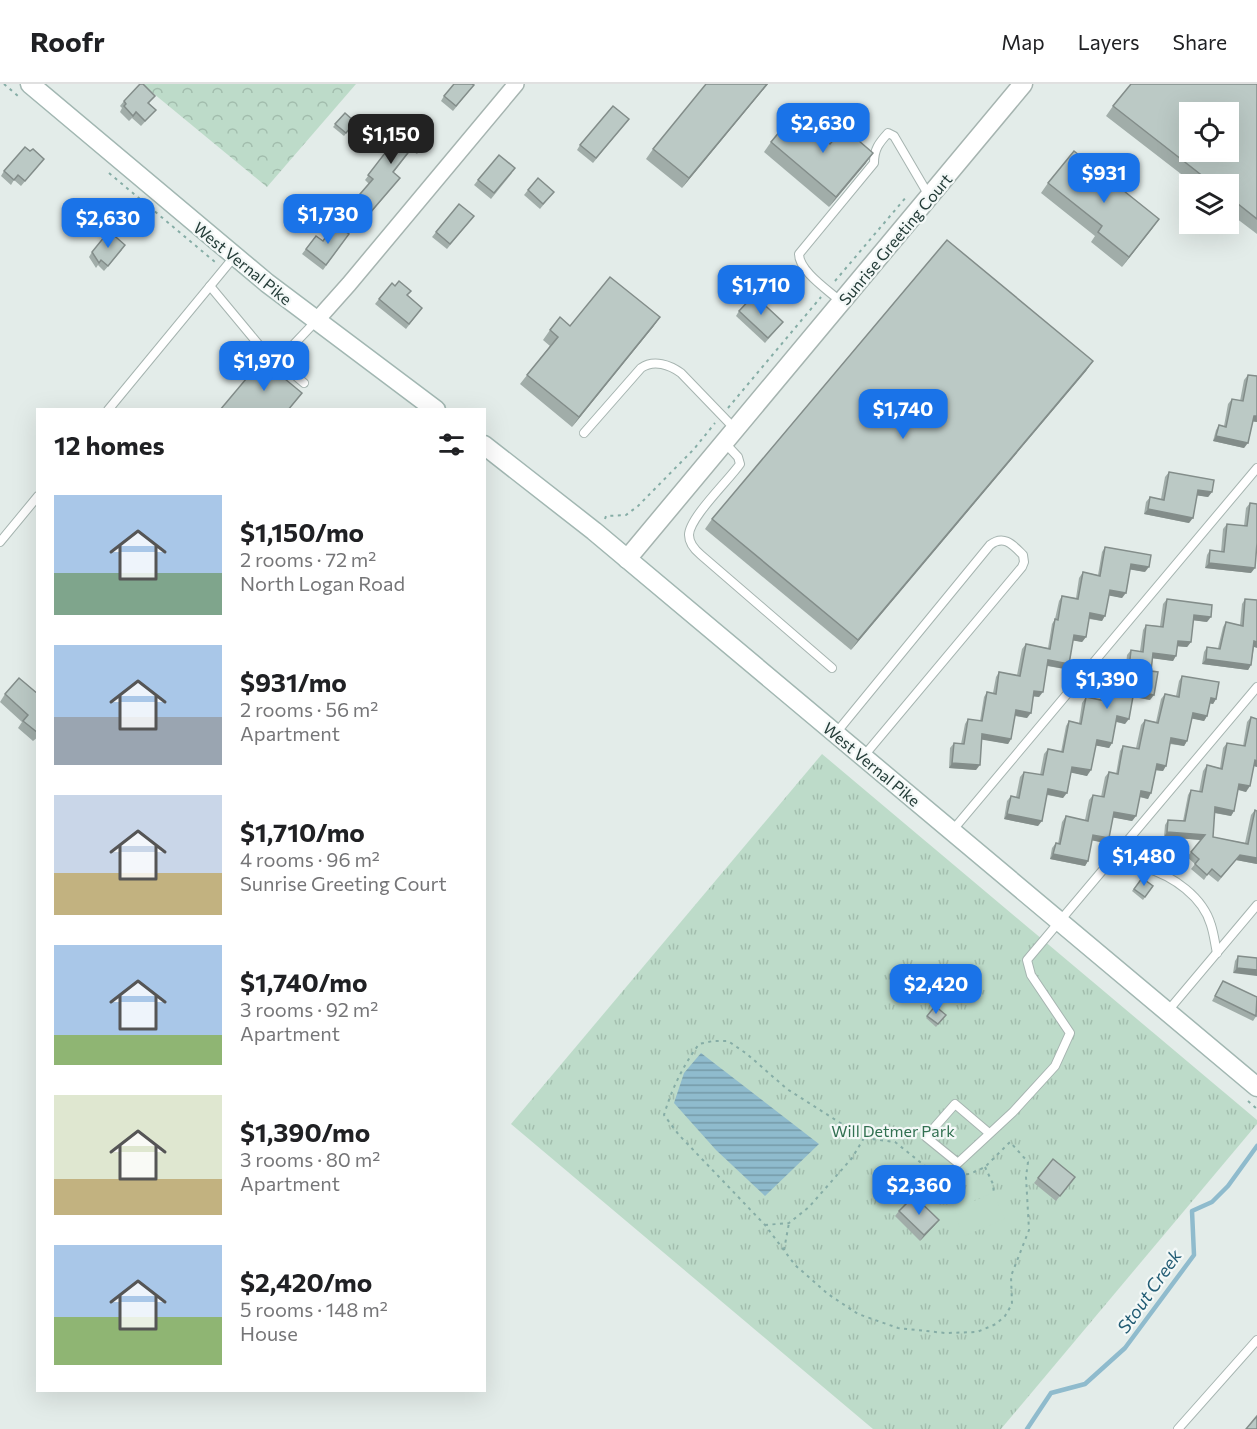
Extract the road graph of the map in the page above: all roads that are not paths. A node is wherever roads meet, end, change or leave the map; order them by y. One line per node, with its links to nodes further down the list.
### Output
1 (30, 84): 5 (main road, West Vernal Pike)
2 (516, 84): 8 (street)
3 (1023, 84): 4 (main road, Sunrise Greeting Court)
4 (925, 189): 7 (main road, Sunrise Greeting Court); 7 (lane)
5 (234, 257): 6 (lane); 8 (main road, West Vernal Pike)
6 (210, 286): 9 (lane); 11 (lane)
7 (841, 302): 14 (main road, Sunrise Greeting Court)
8 (316, 321): 9 (lane); 12 (main road, West Vernal Pike)
9 (278, 361): 10 (lane)
10 (304, 383)
11 (110, 408)
12 (433, 408)
13 (584, 433): 14 (lane)
14 (730, 436): 19 (main road, Sunrise Greeting Court); 20 (lane)
15 (486, 447): 19 (main road, West Vernal Pike)
16 (1257, 468): 24 (lane)
17 (36, 498): 18 (lane)
18 (0, 542)
19 (627, 559): 22 (main road, West Vernal Pike)
20 (832, 668)
21 (1257, 687): 25 (lane)
22 (836, 733): 23 (main road, West Vernal Pike); 23 (lane)
23 (863, 757): 24 (main road, West Vernal Pike)
24 (952, 831): 27 (main road, West Vernal Pike)
25 (1109, 863): 27 (lane); 28 (lane)
26 (1257, 905): 28 (lane)
27 (1060, 921): 29 (main road, West Vernal Pike); 31 (lane)
28 (1217, 953): 29 (lane)
29 (1167, 1012): 30 (main road, West Vernal Pike)
30 (1257, 1087)
31 (990, 1133): 31 (lane)
32 (1257, 1340): 33 (lane)
33 (1178, 1429)

